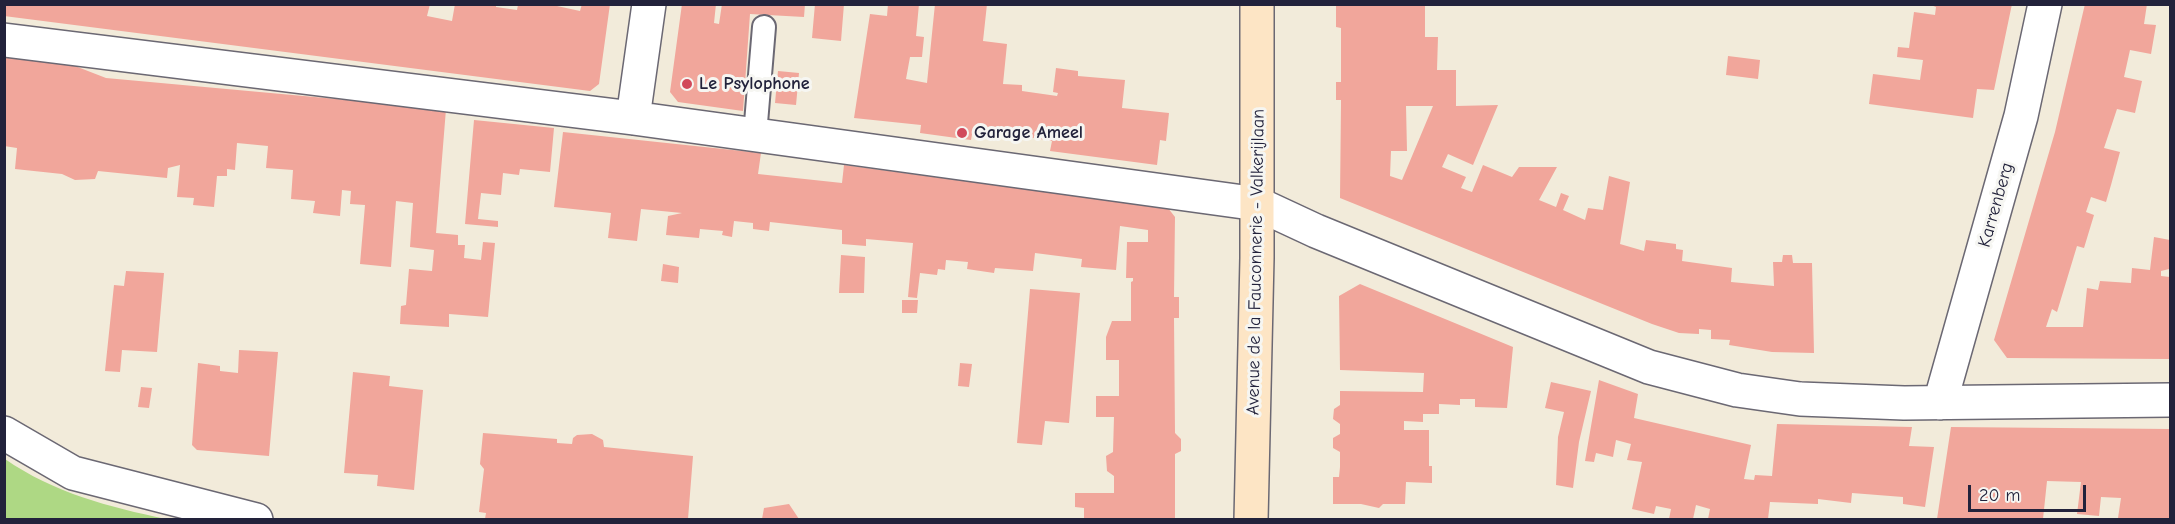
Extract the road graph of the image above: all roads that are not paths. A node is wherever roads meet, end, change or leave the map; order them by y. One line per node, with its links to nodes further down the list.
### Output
1 (649, 4): 6 (street)
2 (1257, 4): 8 (street, Avenue de la Fauconnerie - Valkerijlaan)
3 (2045, 4): 10 (street, Karrenberg)
4 (764, 27): 7 (lane)
5 (4, 40): 6 (street)
6 (633, 118): 7 (street)
7 (755, 135): 8 (street)
8 (1258, 204): 10 (street); 13 (street, Avenue de la Fauconnerie - Valkerijlaan)
9 (2170, 400): 10 (street)
10 (1940, 403)
11 (4, 433): 12 (street)
12 (256, 519)
13 (1251, 519)

